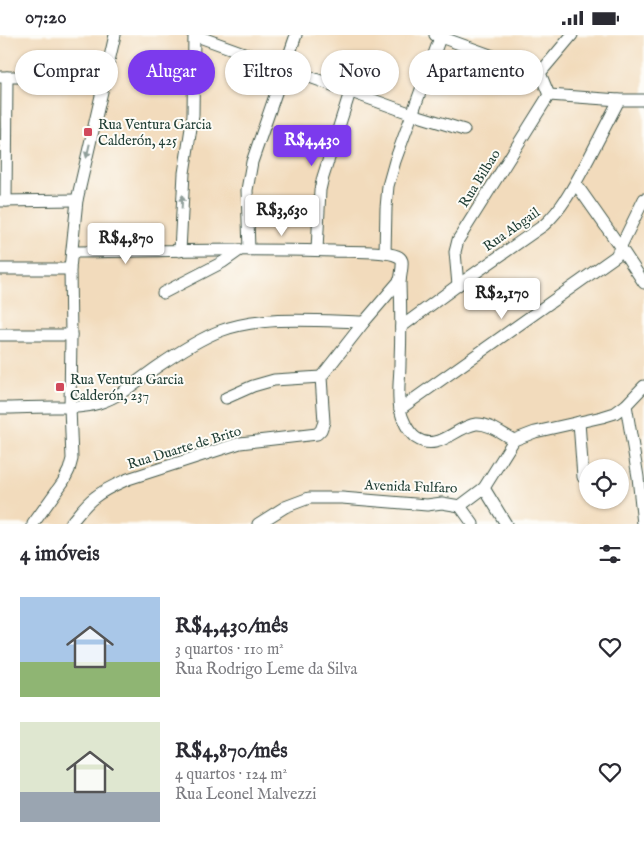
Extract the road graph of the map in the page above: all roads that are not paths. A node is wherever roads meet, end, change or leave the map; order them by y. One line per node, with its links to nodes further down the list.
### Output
1 (115, 35): 6 (street)
2 (194, 35): 7 (street); 29 (street, one-way to 2)
3 (296, 35): 8 (street)
4 (572, 35): 10 (street)
5 (439, 36): 9 (street); 20 (street)
6 (111, 50)
7 (235, 50)
8 (291, 50)
9 (477, 50)
10 (543, 69)
11 (3, 77): 25 (street)
12 (543, 80): 17 (street)
13 (101, 95): 24 (street, one-way to 24)
14 (276, 95): 27 (street)
15 (349, 95): 28 (street)
16 (358, 95): 20 (street)
17 (549, 95): 18 (street); 36 (street, Rua Bilbao)
18 (619, 100): 19 (street); 22 (street, Rua Abgail)
19 (644, 100)
20 (412, 114): 21 (street); 31 (street)
21 (464, 130)
22 (576, 184): 26 (street); 36 (street, Rua Abgail)
23 (644, 199): 26 (street)
24 (77, 200): 25 (street); 30 (street)
25 (3, 201)
26 (621, 248): 35 (street); 48 (street)
27 (245, 250): 28 (street); 29 (street); 37 (street)
28 (317, 250): 31 (street)
29 (180, 251): 30 (street)
30 (72, 252): 33 (street)
31 (385, 253): 34 (street)
32 (0, 269): 33 (street)
33 (70, 269): 41 (street)
34 (400, 280): 38 (street); 39 (street)
35 (644, 283)
36 (458, 285): 39 (street, Rua Abgail)
37 (164, 293)
38 (364, 322): 42 (street); 46 (street)
39 (401, 327): 48 (street)
40 (0, 335): 41 (street)
41 (71, 335): 46 (street)
42 (321, 377): 44 (street); 55 (street, Rua Duarte de Brito)
43 (644, 386): 45 (street)
44 (226, 398)
45 (626, 405): 49 (street); 59 (street)
46 (70, 407): 47 (street); 54 (street)
47 (0, 408)
48 (400, 409): 50 (street)
49 (578, 422): 50 (street); 51 (street)
50 (514, 440): 52 (street, Avenida Fulfaro)
51 (581, 459)
52 (484, 488): 53 (street, Avenida Fulfaro); 58 (street)
53 (460, 506): 56 (street, Avenida Fulfaro); 57 (street)
54 (33, 524)
55 (70, 524)
56 (258, 524)
57 (473, 524)
58 (506, 524)
59 (643, 524)

